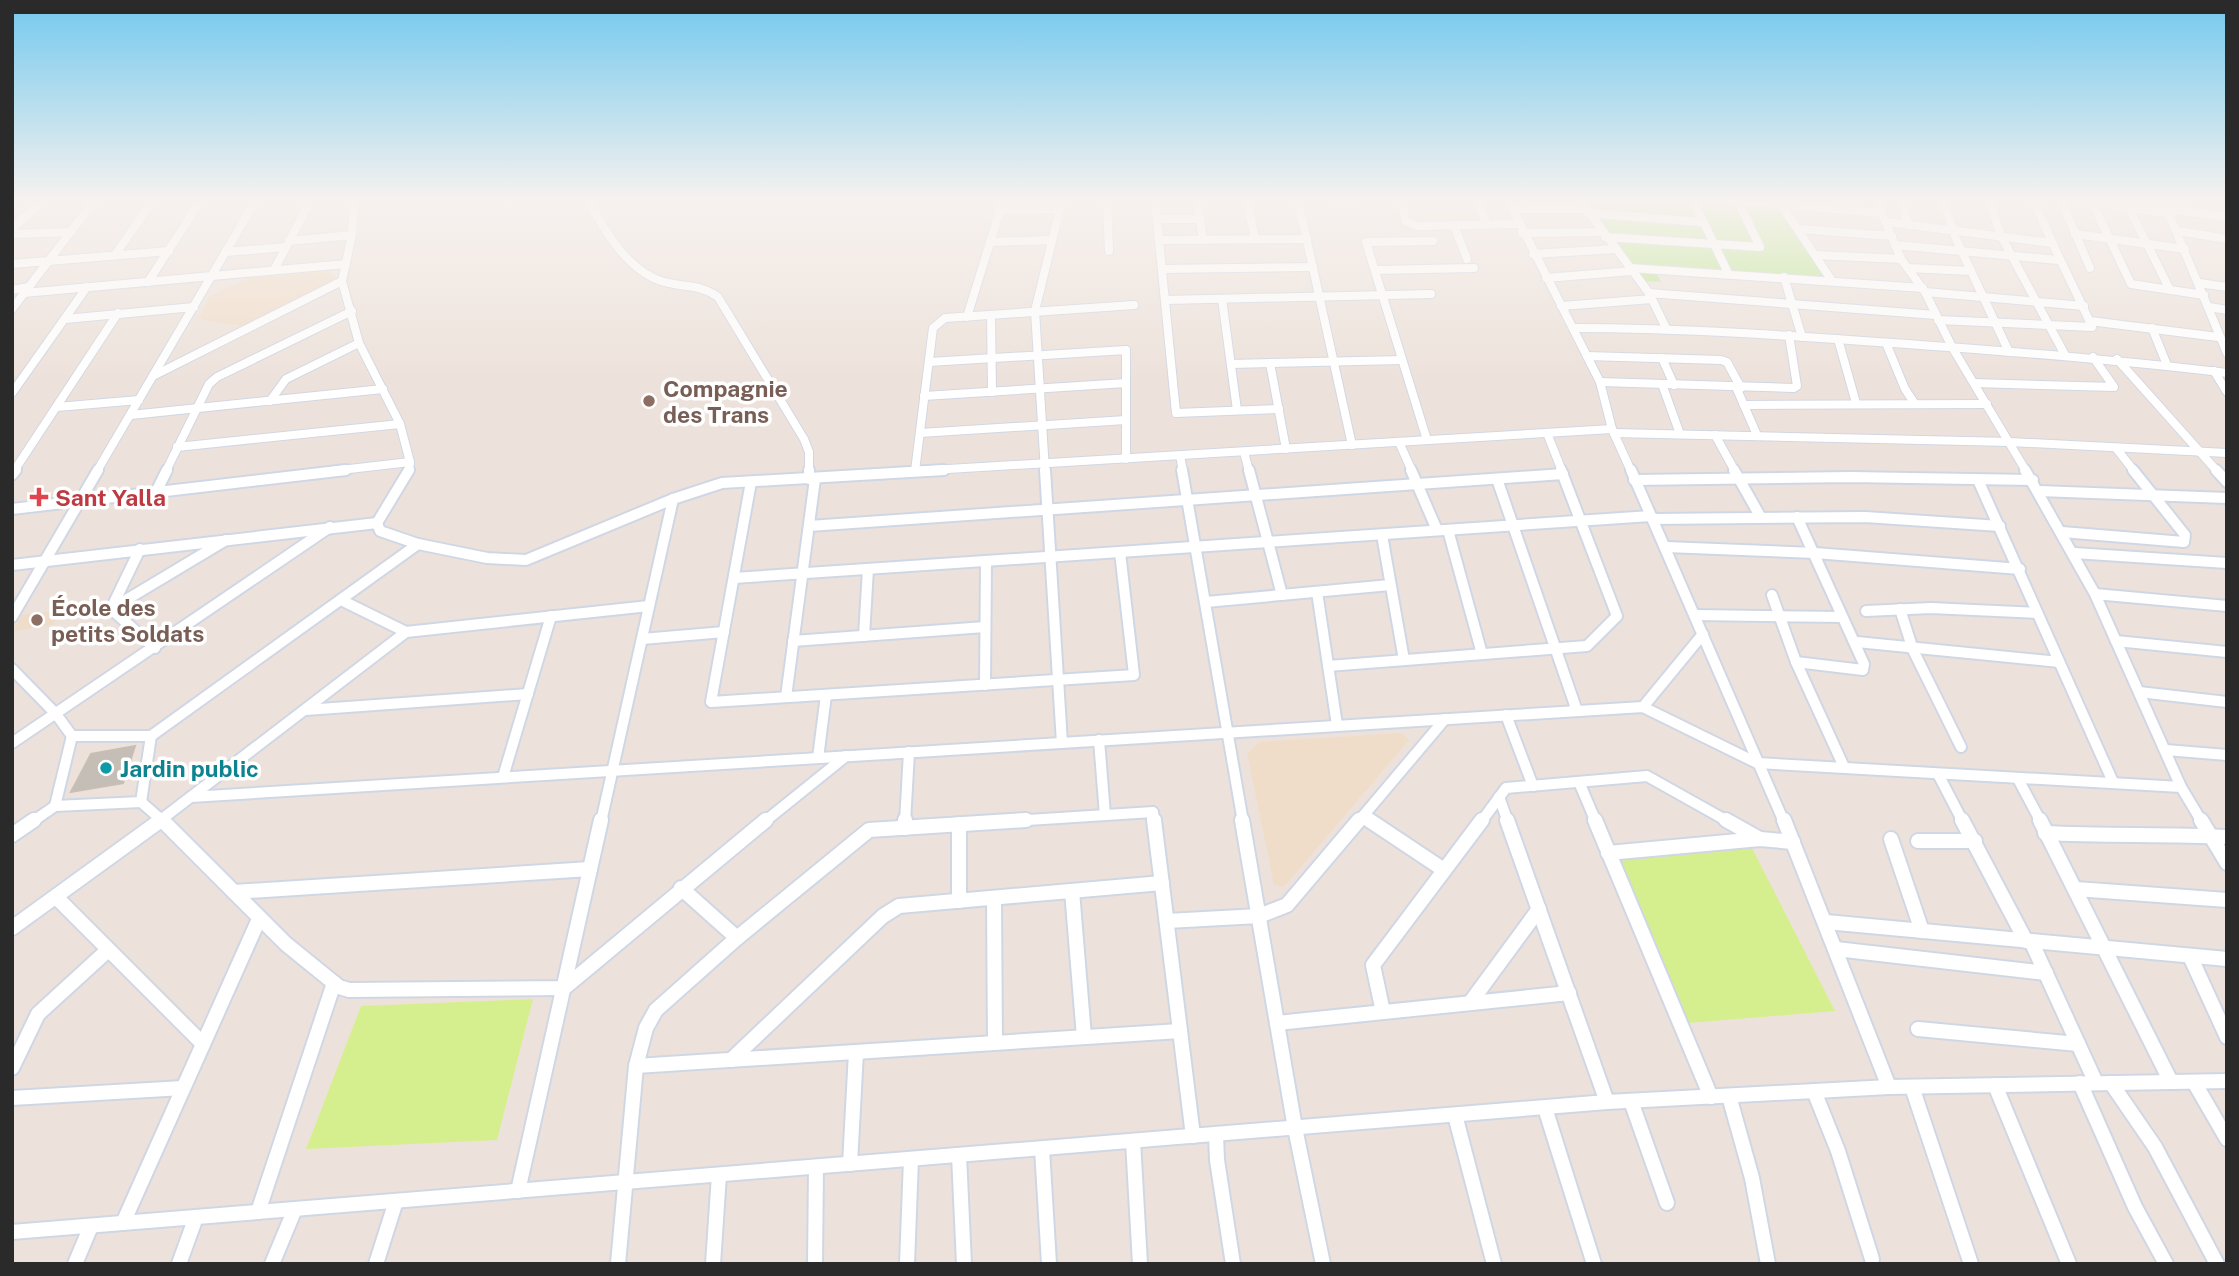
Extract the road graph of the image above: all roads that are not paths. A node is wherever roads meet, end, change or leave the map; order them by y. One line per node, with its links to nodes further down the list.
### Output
1 (1901, 259): 30 (street)
2 (65, 260): 25 (street)
3 (163, 260): 43 (street)
4 (222, 260): 38 (street)
5 (280, 260): 33 (street)
6 (346, 260): 27 (street)
7 (633, 260): 159 (street)
8 (985, 260): 72 (street)
9 (1047, 260): 69 (street)
10 (1161, 260): 34 (street)
11 (1311, 260): 28 (street)
12 (1373, 260): 35 (street)
13 (1536, 260): 40 (street)
14 (1624, 260): 32 (street)
15 (1721, 260): 37 (street)
16 (1819, 260): 42 (street)
17 (1966, 260): 36 (street)
18 (2015, 260): 59 (street)
19 (2054, 260): 20 (street)
20 (2058, 260): 63 (street)
21 (2086, 260): 31 (street)
22 (2120, 260): 50 (street)
23 (2154, 260): 50 (street)
24 (2189, 260): 44 (street)
25 (49, 261): 26 (street); 48 (street)
26 (12, 264)
27 (345, 264): 33 (street); 41 (street)
28 (1313, 267): 34 (street); 54 (street)
29 (1474, 268): 35 (street)
30 (1908, 268): 36 (street); 49 (street)
31 (2090, 268)
32 (1631, 269): 37 (street); 40 (street); 55 (street)
33 (274, 270): 38 (street)
34 (1162, 270): 58 (street)
35 (1377, 271): 52 (street)
36 (1971, 271): 56 (street)
37 (1728, 273): 39 (street)
38 (212, 276): 43 (street); 64 (street)
39 (1784, 277): 42 (street); 61 (street)
40 (1546, 278): 62 (street)
41 (342, 281): 68 (street); 106 (street)
42 (1832, 281): 49 (street)
43 (148, 282): 45 (street)
44 (2199, 282): 46 (street); 53 (street)
45 (87, 287): 48 (street); 74 (street)
46 (2227, 287)
47 (12, 290): 48 (street)
48 (27, 290): 66 (street)
49 (1924, 290): 56 (street); 73 (street)
50 (2171, 290): 53 (street)
51 (1431, 293): 52 (street)
52 (1382, 295): 54 (street); 97 (street)
53 (2204, 295): 65 (street)
54 (1319, 296): 57 (street); 99 (street)
55 (1651, 296): 61 (street); 62 (street); 79 (street)
56 (1983, 297): 59 (street); 76 (street)
57 (1222, 299): 58 (street); 101 (street)
58 (1165, 300): 129 (street)
59 (2038, 302): 63 (street); 77 (street)
60 (1134, 305): 69 (street)
61 (1794, 305): 73 (street); 82 (street)
62 (1561, 306): 78 (street)
63 (2084, 306): 75 (street)
64 (194, 307): 70 (street); 106 (street)
65 (2209, 307): 67 (street); 83 (street)
66 (12, 309)
67 (2227, 310)
68 (352, 311): 85 (street); 127 (street)
69 (1035, 312): 71 (street); 90 (street)
70 (118, 313): 74 (street); 126 (street)
71 (991, 315): 72 (street); 94 (street)
72 (967, 317): 98 (street)
73 (1937, 318): 76 (street); 87 (street)
74 (65, 319): 105 (street)
75 (2090, 321): 77 (street); 80 (street)
76 (1994, 323): 77 (street); 89 (street)
77 (2048, 327): 91 (street)
78 (1573, 328): 79 (street); 92 (street)
79 (1666, 328): 81 (street)
80 (2152, 328): 83 (street); 102 (street)
81 (1789, 335): 82 (street); 114 (street)
82 (1802, 337): 84 (street)
83 (2218, 337): 88 (street)
84 (1838, 339): 86 (street); 122 (street)
85 (359, 343): 115 (street); 121 (street)
86 (1886, 343): 87 (street); 123 (street)
87 (1952, 347): 89 (street); 110 (street)
88 (2226, 348)
89 (2009, 352): 91 (street)
90 (1038, 355): 94 (street); 109 (street); 113 (street)
91 (2065, 355): 93 (street)
92 (1587, 356): 95 (street); 108 (street)
93 (2093, 357): 96 (street); 110 (street)
94 (992, 358): 98 (street); 116 (street)
95 (1662, 358): 112 (street); 114 (street)
96 (2118, 359): 102 (street); 148 (street)
97 (1402, 360): 99 (street); 140 (street)
98 (929, 362): 119 (street)
99 (1334, 362): 100 (street); 143 (street)
100 (1270, 363): 101 (street); 128 (street)
101 (1231, 364): 129 (street)
102 (2166, 365): 103 (street)
103 (2214, 371): 104 (street); 117 (street)
104 (2227, 373)
105 (25, 376): 107 (street); 118 (street)
106 (153, 376): 120 (street)
107 (12, 377)
108 (1600, 382): 111 (street); 134 (street)
109 (1126, 383): 113 (street); 131 (street)
110 (1974, 383): 124 (street)
111 (1662, 384): 112 (street); 137 (street)
112 (1674, 385): 114 (street)
113 (1040, 388): 116 (street); 133 (street)
114 (1739, 388): 125 (street)
115 (383, 389): 121 (street); 132 (street)
116 (992, 391): 119 (street)
117 (2227, 392)
118 (12, 393)
119 (924, 396): 135 (street)
120 (139, 400): 126 (street); 130 (street)
121 (270, 401): 127 (street)
122 (1856, 403): 123 (street); 125 (street)
123 (1915, 404): 124 (street)
124 (1987, 404): 142 (street)
125 (1744, 405): 139 (street)
126 (57, 407): 153 (street)
127 (194, 409): 130 (street); 144 (street)
128 (1279, 409): 129 (street); 146 (street)
129 (1237, 411)
130 (131, 415): 174 (street)
131 (1126, 420): 133 (street); 151 (street)
132 (400, 424): 144 (street); 152 (street)
133 (1042, 425): 135 (street); 154 (street)
134 (1613, 431): 136 (street); 137 (street); 161 (street)
135 (920, 433): 155 (street)
136 (1547, 433): 140 (street); 156 (street)
137 (1680, 434): 138 (street)
138 (1715, 435): 139 (street); 158 (street)
139 (1757, 435): 142 (street)
140 (1427, 440): 141 (street)
141 (1399, 442): 143 (street); 166 (street)
142 (2010, 442): 145 (street); 163 (street)
143 (1352, 445): 146 (street)
144 (177, 447): 168 (street)
145 (2116, 448): 148 (street); 170 (street)
146 (1286, 449): 147 (street)
147 (1244, 452): 150 (street); 169 (street)
148 (2198, 452): 149 (street); 165 (street)
149 (2227, 453)
150 (1180, 456): 151 (street); 173 (street)
151 (1126, 459): 154 (street)
152 (411, 462): 168 (street); 181 (street)
153 (16, 463): 157 (street)
154 (1045, 464): 155 (street); 176 (street)
155 (915, 472): 159 (street)
156 (1563, 474): 160 (street); 180 (street)
157 (12, 475)
158 (1739, 478): 161 (street); 162 (street); 177 (street)
159 (812, 479): 164 (street); 183 (street)
160 (1497, 479): 166 (street); 182 (street)
161 (1633, 480): 178 (street)
162 (1978, 480): 163 (street); 184 (street)
163 (2033, 480): 167 (street)
164 (751, 482): 172 (street); 206 (street)
165 (2227, 482)
166 (1418, 484): 169 (street); 186 (street)
167 (2039, 491): 170 (street); 187 (street)
168 (156, 492): 174 (street)
169 (1256, 495): 173 (street); 190 (street)
170 (2154, 495): 171 (street); 187 (street)
171 (2227, 498)
172 (673, 499): 191 (street); 214 (street)
173 (1188, 500): 176 (street); 192 (street)
174 (80, 501): 175 (street); 199 (street)
175 (12, 509)
176 (1048, 510): 183 (street); 198 (street)
177 (1760, 516): 178 (street); 179 (street)
178 (1652, 517): 180 (street); 193 (street)
179 (1797, 517): 184 (street); 196 (street)
180 (1581, 520): 182 (street); 235 (street)
181 (377, 523): 185 (street); 191 (street)
182 (1513, 525): 186 (street); 235 (street)
183 (808, 526): 205 (street)
184 (2000, 526): 204 (street)
185 (330, 527): 189 (street); 234 (street)
186 (1442, 530): 188 (street); 238 (street)
187 (2062, 532): 197 (street)
188 (1382, 535): 190 (street); 207 (street)
189 (229, 539): 194 (street); 216 (street)
190 (1268, 542): 192 (street); 210 (street)
191 (418, 544): 212 (street)
192 (1196, 546): 195 (street); 213 (street)
193 (1667, 547): 196 (street); 220 (street)
194 (140, 550): 199 (street); 216 (street)
195 (1120, 552): 198 (street); 244 (street)
196 (1815, 553): 204 (street); 224 (street)
197 (2074, 553): 201 (street); 209 (street)
198 (1051, 556): 200 (street); 244 (street)
199 (45, 561): 202 (street); 221 (street)
200 (986, 561): 203 (street); 225 (street)
201 (2227, 562)
202 (12, 565)
203 (868, 569): 205 (street); 229 (street)
204 (2020, 569): 219 (street)
205 (802, 573): 206 (street); 232 (street)
206 (734, 578): 227 (street)
207 (1390, 585): 208 (street); 239 (street)
208 (1317, 592): 210 (street); 242 (street)
209 (2095, 594): 215 (street); 231 (street)
210 (1282, 595): 213 (street)
211 (1772, 595): 223 (street)
212 (341, 600): 226 (street); 260 (street)
213 (1206, 602): 258 (street)
214 (649, 606): 222 (street); 230 (street)
215 (2227, 606)
216 (111, 609): 234 (street)
217 (1900, 610): 218 (street); 219 (street); 236 (street)
218 (1867, 611)
219 (2037, 613): 241 (street)
220 (1695, 615): 223 (street); 228 (street)
221 (12, 617)
222 (551, 617): 226 (street); 247 (street)
223 (1780, 617): 224 (street); 240 (street)
224 (1842, 617): 233 (street)
225 (985, 627): 229 (street); 245 (street)
226 (406, 632): 252 (street)
227 (724, 632): 230 (street); 249 (street)
228 (1703, 634): 251 (street); 270 (street)
229 (864, 636): 232 (street)
230 (642, 639): 272 (street)
231 (2116, 641): 237 (street); 246 (street)
232 (793, 642): 249 (street)
233 (1857, 642): 236 (street); 240 (street)
234 (155, 648): 254 (street)
235 (1555, 649): 238 (street); 253 (street)
236 (1913, 650): 241 (street); 264 (street)
237 (2227, 652)
238 (1482, 654): 239 (street)
239 (1404, 660): 242 (street)
240 (1796, 662): 271 (street)
241 (2059, 662): 277 (street)
242 (1328, 666): 257 (street)
243 (12, 669): 254 (street)
244 (1058, 680): 245 (street); 263 (street)
245 (985, 685): 248 (street)
246 (2139, 692): 250 (street); 265 (street)
247 (528, 694): 252 (street); 274 (street)
248 (826, 695): 249 (street); 269 (street)
249 (786, 697)
250 (2227, 702)
251 (1643, 706): 253 (street); 270 (street)
252 (306, 710): 280 (street)
253 (1577, 710): 255 (street)
254 (56, 714): 259 (street); 262 (street)
255 (1506, 715): 256 (street); 278 (street)
256 (1445, 719): 257 (street); 285 (street)
257 (1337, 726): 258 (street)
258 (1228, 732): 261 (street); 312 (street)
259 (72, 736): 260 (street); 283 (street)
260 (151, 736): 282 (street)
261 (1099, 740): 263 (street); 284 (street)
262 (12, 743)
263 (1062, 743): 266 (street)
264 (1961, 747)
265 (2166, 750): 267 (street); 279 (street)
266 (909, 752): 268 (street); 288 (street)
267 (2227, 755)
268 (847, 756): 269 (street); 303 (street)
269 (818, 758): 272 (street)
270 (1757, 763): 271 (street); 297 (street)
271 (1844, 767): 273 (street)
272 (612, 771): 274 (street); 300 (street)
273 (1938, 774): 275 (street); 296 (street)
274 (503, 777): 280 (street)
275 (2018, 779): 277 (street); 289 (street)
276 (1578, 782): 278 (street); 293 (street); 298 (street)
277 (2113, 782): 279 (street)
278 (1533, 786): 281 (street)
279 (2181, 787): 292 (street)
280 (191, 797): 286 (street)
281 (1499, 797): 301 (street); 311 (street)
282 (141, 802): 283 (street); 286 (street)
283 (55, 806): 290 (street)
284 (1105, 815): 287 (street); 302 (street)
285 (1363, 816): 301 (street); 312 (street)
286 (162, 819): 306 (street); 307 (street)
287 (959, 824): 288 (street); 310 (street)
288 (905, 828): 318 (street)
289 (2045, 833): 292 (street); 304 (street)
290 (12, 835)
291 (2227, 837): 292 (street)
292 (2209, 838): 299 (street)
293 (1760, 839): 297 (street); 298 (street)
294 (1891, 839): 317 (street)
295 (1918, 841): 296 (street)
296 (1975, 841): 319 (street)
297 (1793, 842): 315 (street)
298 (1608, 853): 354 (street)
299 (2227, 863)
300 (590, 869): 306 (street); 327 (street)
301 (1444, 870): 330 (street)
302 (1162, 883): 305 (street); 314 (street)
303 (681, 888): 318 (street); 327 (street)
304 (2076, 889): 309 (street); 321 (street)
305 (1072, 891): 308 (street); 334 (street)
306 (234, 892): 313 (street)
307 (55, 897): 316 (street); 322 (street)
308 (994, 898): 310 (street); 336 (street)
309 (2227, 900)
310 (959, 901): 340 (street)
311 (1539, 909): 328 (street); 329 (street)
312 (1259, 916): 314 (street); 331 (street)
313 (259, 919): 326 (street); 337 (street)
314 (1167, 920): 333 (street)
315 (1826, 922): 317 (street); 320 (street)
316 (12, 928)
317 (1922, 931): 319 (street)
318 (737, 938): 341 (street)
319 (2029, 941): 321 (street); 325 (street)
320 (1836, 948): 325 (street); 349 (street)
321 (2104, 948): 323 (street); 344 (street)
322 (108, 950): 337 (street); 342 (street)
323 (2190, 956): 324 (street); 335 (street)
324 (2227, 959)
325 (2046, 973): 338 (street)
326 (334, 984): 327 (street); 376 (street)
327 (564, 988): 372 (street)
328 (1569, 993): 329 (street); 357 (street)
329 (1470, 1003): 330 (street)
330 (1383, 1012): 331 (street)
331 (1278, 1023): 360 (street)
332 (1919, 1030): 338 (street)
333 (1180, 1031): 334 (street); 362 (street)
334 (1084, 1037): 336 (street)
335 (2227, 1037)
336 (995, 1043): 339 (street)
337 (203, 1044): 351 (street)
338 (2078, 1044): 347 (street)
339 (856, 1052): 340 (street); 368 (street)
340 (731, 1060): 341 (street)
341 (636, 1066): 371 (street)
342 (12, 1068)
343 (2227, 1080): 345 (street)
344 (2171, 1082): 345 (street); 347 (street)
345 (2194, 1082): 363 (street)
346 (2080, 1083): 347 (street); 348 (street); 400 (street)
347 (2104, 1083): 401 (street)
348 (1996, 1085): 350 (street); 399 (street)
349 (1889, 1087): 350 (street); 352 (street)
350 (1912, 1087): 398 (street)
351 (183, 1088): 355 (street); 378 (street)
352 (1814, 1091): 353 (street); 381 (street)
353 (1729, 1096): 354 (street); 397 (street)
354 (1711, 1097): 356 (street)
355 (12, 1098)
356 (1631, 1101): 357 (street); 374 (street)
357 (1607, 1102): 358 (street)
358 (1545, 1108): 359 (street); 396 (street)
359 (1455, 1115): 360 (street); 395 (street)
360 (1295, 1128): 361 (street); 394 (street)
361 (1216, 1135): 362 (street); 393 (street)
362 (1193, 1136): 364 (street)
363 (2227, 1139)
364 (1133, 1141): 365 (street); 392 (street)
365 (1042, 1149): 366 (street); 391 (street)
366 (959, 1155): 367 (street); 390 (street)
367 (911, 1159): 368 (street); 389 (street)
368 (850, 1164): 369 (street)
369 (816, 1167): 370 (street); 388 (street)
370 (719, 1175): 371 (street); 387 (street)
371 (628, 1182): 372 (street); 386 (street)
372 (518, 1191): 373 (street)
373 (396, 1201): 375 (street); 385 (street)
374 (1667, 1203)
375 (295, 1209): 376 (street); 384 (street)
376 (258, 1212): 377 (street)
377 (197, 1217): 378 (street); 383 (street)
378 (123, 1223): 379 (street)
379 (91, 1226): 380 (street); 382 (street)
380 (12, 1232)
381 (1872, 1259)
382 (75, 1264)
383 (179, 1264)
384 (272, 1264)
385 (376, 1264)
386 (618, 1264)
387 (713, 1264)
388 (815, 1264)
389 (907, 1264)
390 (964, 1264)
391 (1049, 1264)
392 (1140, 1264)
393 (1233, 1264)
394 (1323, 1264)
395 (1494, 1264)
396 (1594, 1264)
397 (1769, 1264)
398 (1971, 1264)
399 (2069, 1264)
400 (2166, 1264)
401 (2217, 1264)

